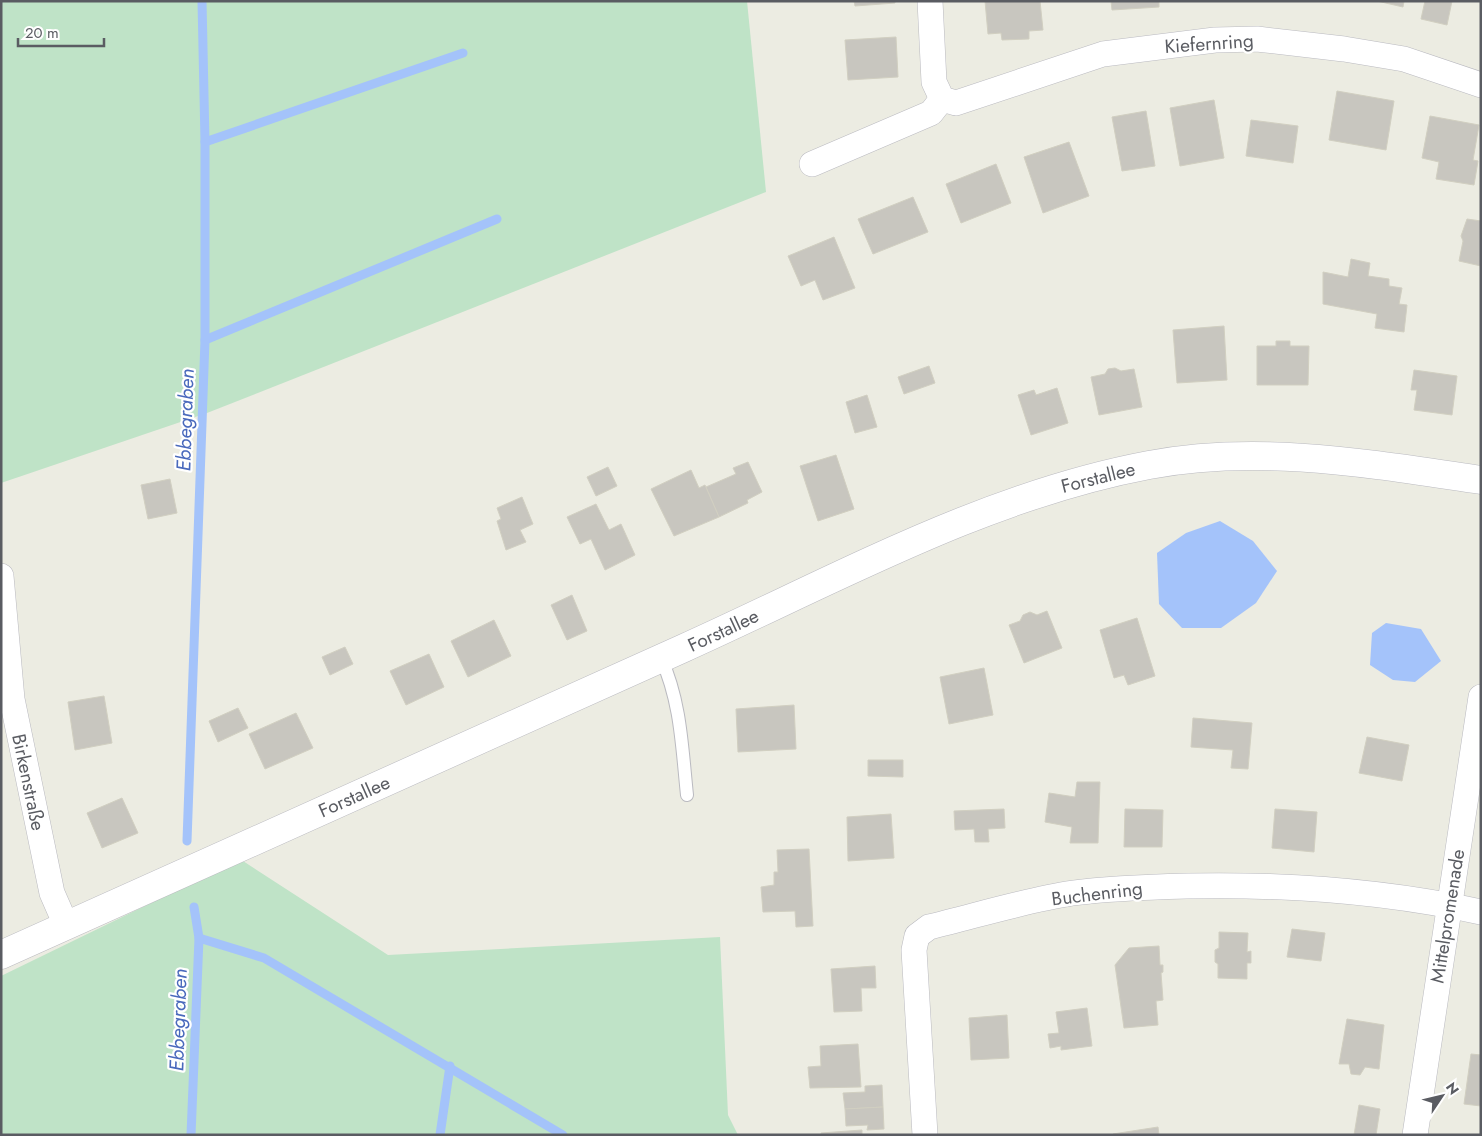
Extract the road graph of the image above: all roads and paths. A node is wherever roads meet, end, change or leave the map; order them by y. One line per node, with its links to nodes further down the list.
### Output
1 (930, 1): 3 (street)
2 (1481, 85): 3 (street, Kiefernring)
3 (942, 99): 4 (street)
4 (812, 164)
5 (1481, 480): 7 (street, Forstallee)
6 (1, 576): 12 (street, Birkenstraße)
7 (661, 658): 9 (lane); 12 (street, Forstallee)
8 (1481, 697): 10 (street, Mittelpromenade)
9 (687, 795)
10 (1449, 905): 11 (street, Buchenring); 14 (street, Buchenring); 15 (street, Mittelpromenade)
11 (1481, 912)
12 (66, 926): 13 (street, Forstallee)
13 (1, 954)
14 (925, 1135)
15 (1415, 1135)

